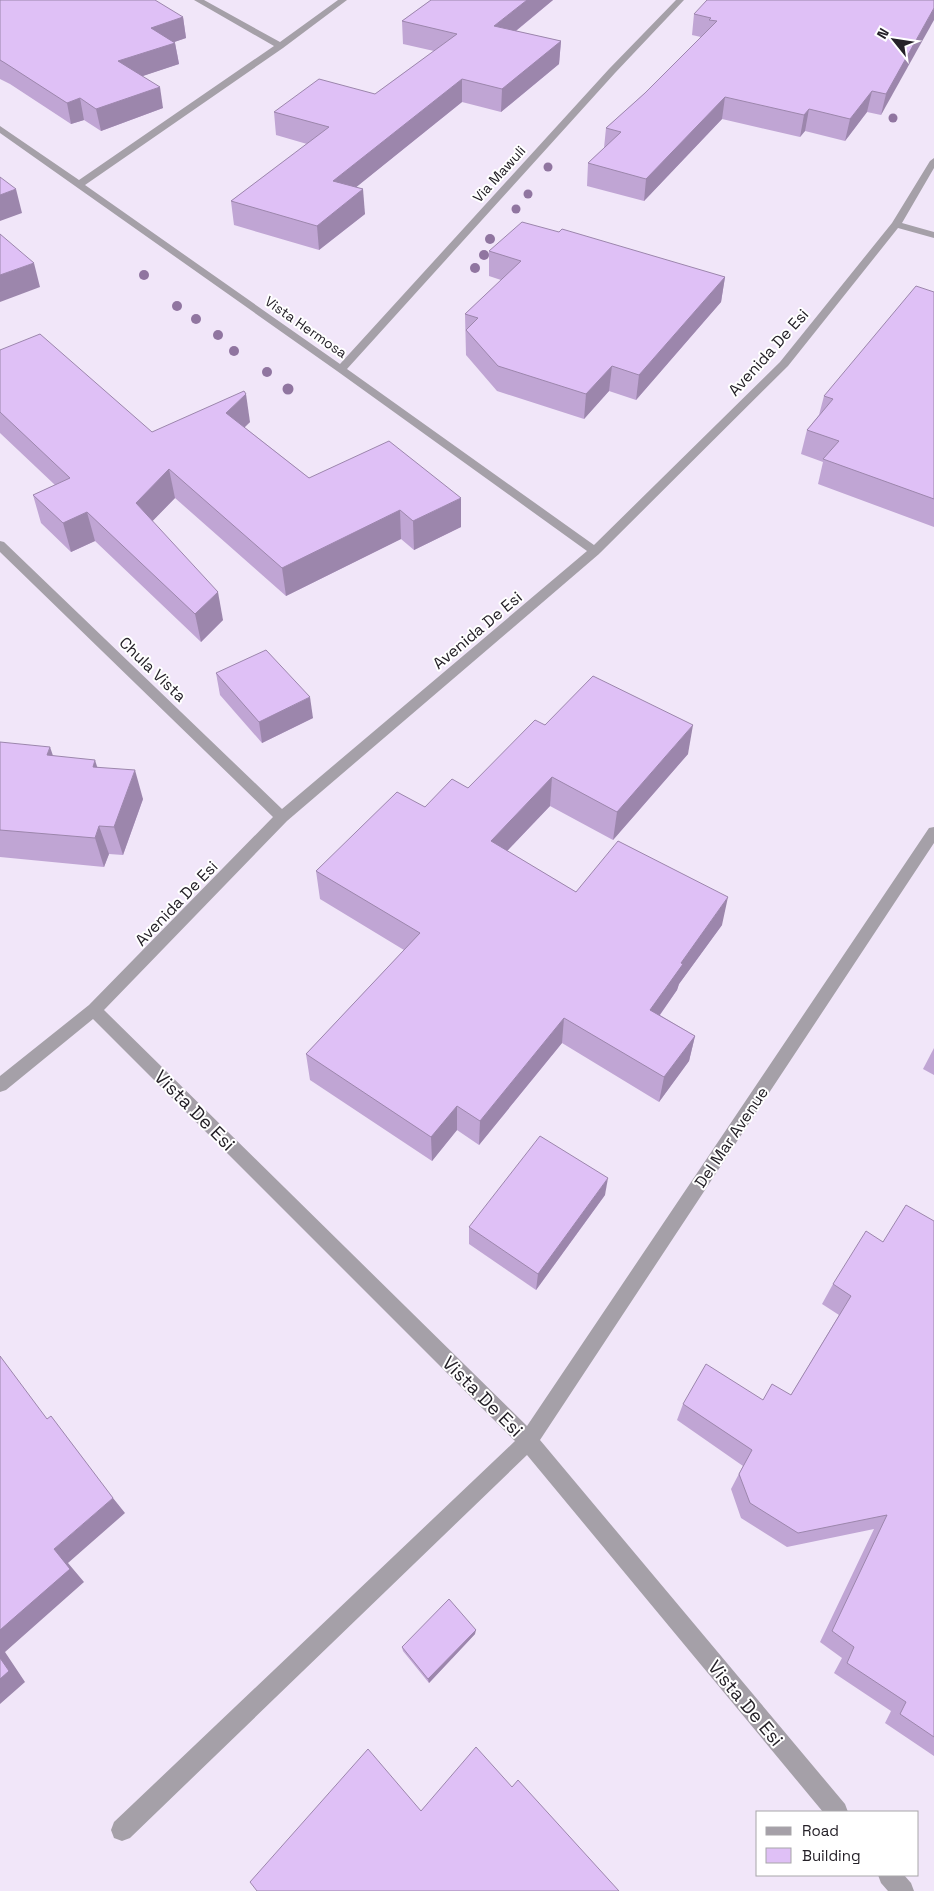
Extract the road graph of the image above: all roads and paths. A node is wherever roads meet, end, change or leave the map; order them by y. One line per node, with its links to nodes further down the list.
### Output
1 (198, 0): 4 (street)
2 (343, 0): 4 (street)
3 (680, 0): 10 (street, Via Mawuli)
4 (280, 46): 7 (street)
5 (0, 129): 7 (street, Vista Hermosa)
6 (934, 161): 8 (street, Avenida De Esi)
7 (80, 184): 10 (street, Vista Hermosa)
8 (896, 224): 9 (street); 12 (street, Avenida De Esi)
9 (934, 235)
10 (341, 369): 12 (street, Vista Hermosa)
11 (0, 545): 13 (street, Chula Vista)
12 (595, 552): 13 (street, Avenida De Esi)
13 (282, 817): 15 (street, Avenida De Esi)
14 (934, 832): 17 (street, Del Mar Avenue)
15 (94, 1010): 16 (street, Avenida De Esi); 17 (street, Vista De Esi)
16 (0, 1085)
17 (528, 1441): 18 (street, Vista De Esi); 19 (street, Del Mar Avenue)
18 (836, 1811)
19 (122, 1830)
20 (890, 1876): 21 (street)
21 (902, 1891)

